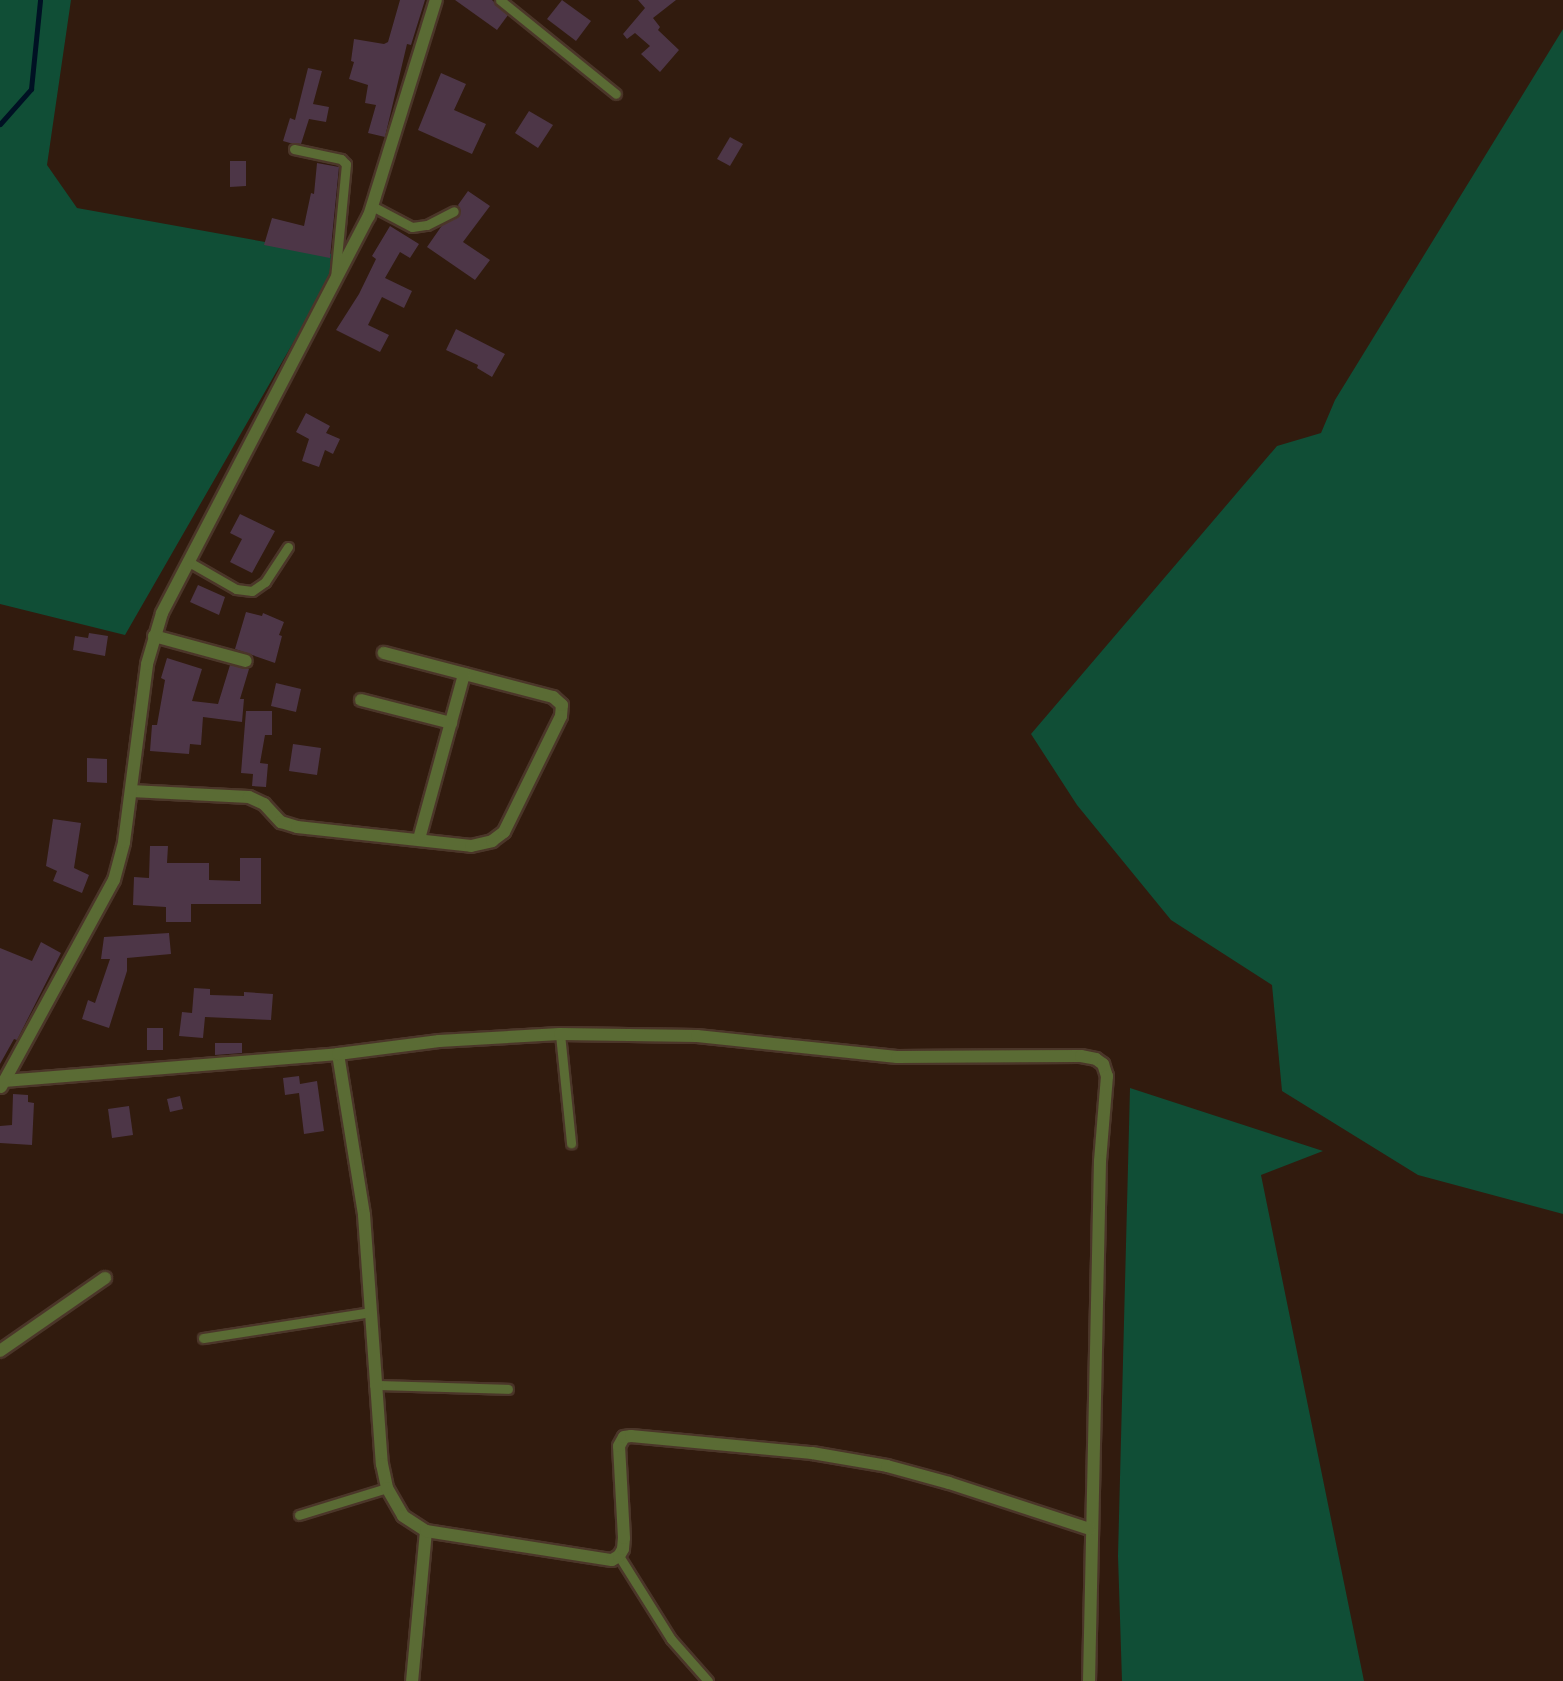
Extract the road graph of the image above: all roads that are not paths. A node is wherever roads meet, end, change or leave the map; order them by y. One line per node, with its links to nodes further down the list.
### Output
1 (436, 0): 5 (street)
2 (500, 0): 3 (lane)
3 (616, 94)
4 (294, 148): 7 (lane)
5 (372, 206): 6 (lane); 7 (street)
6 (453, 211)
7 (334, 283): 9 (street)
8 (288, 547): 9 (lane)
9 (189, 562): 10 (street)
10 (154, 636): 12 (street); 16 (street)
11 (384, 653): 13 (street)
12 (246, 661)
13 (464, 674): 15 (street); 17 (street)
14 (361, 700): 15 (street)
15 (451, 723): 17 (street)
16 (131, 791): 17 (street); 20 (street)
17 (419, 839)
18 (560, 1034): 19 (street); 21 (lane); 30 (street)
19 (338, 1053): 20 (street); 23 (street)
20 (2, 1084)
21 (571, 1143)
22 (105, 1278): 25 (street)
23 (370, 1312): 24 (lane); 26 (street)
24 (203, 1338)
25 (0, 1351)
26 (374, 1385): 27 (lane); 28 (street)
27 (508, 1389)
28 (387, 1488): 29 (lane); 31 (street)
29 (299, 1515)
30 (1090, 1530): 32 (street); 35 (street)
31 (426, 1532): 32 (street); 33 (street)
32 (619, 1556): 34 (lane)
33 (412, 1681)
34 (708, 1681)
35 (1089, 1681)

